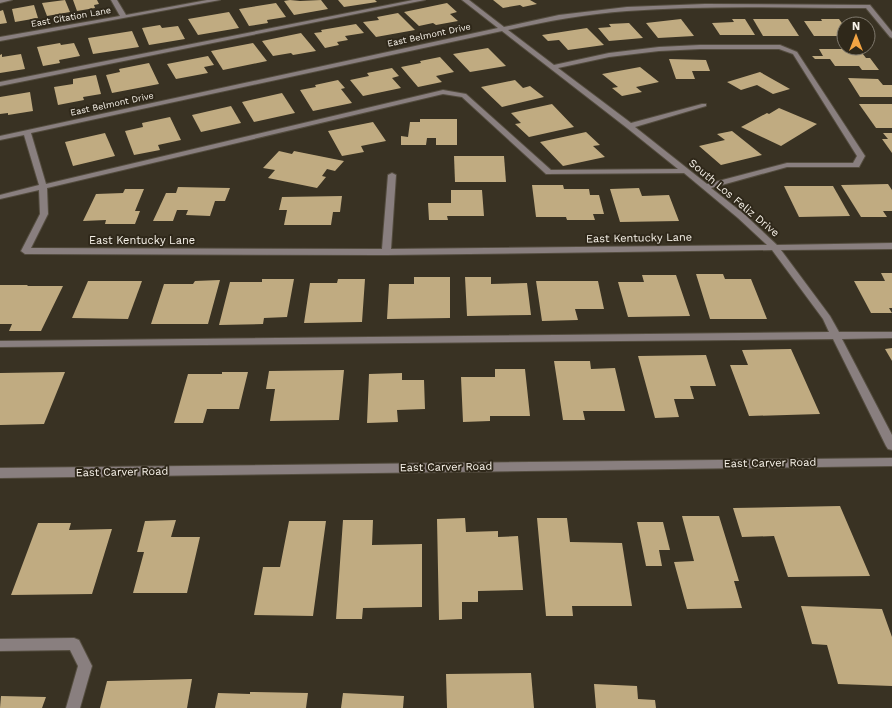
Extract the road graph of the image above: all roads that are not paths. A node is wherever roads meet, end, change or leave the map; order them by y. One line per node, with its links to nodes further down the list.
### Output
1 (9, 0): 6 (street)
2 (114, 0): 7 (street)
3 (217, 0): 7 (street, East Citation Lane)
4 (422, 0): 12 (street)
5 (465, 0): 8 (street, South Los Feliz Drive)
6 (0, 2)
7 (124, 17): 10 (street, East Citation Lane)
8 (502, 28): 9 (street, East Belmont Drive); 11 (street, South Los Feliz Drive); 15 (street, East Belmont Drive)
9 (892, 36)
10 (0, 40)
11 (552, 67): 14 (street, South Los Feliz Drive); 20 (street)
12 (0, 84)
13 (704, 105): 14 (street)
14 (630, 126): 17 (street, South Los Feliz Drive)
15 (27, 132): 16 (street, East Belmont Drive); 19 (street, East Kentucky Lane)
16 (0, 138)
17 (685, 170): 19 (street); 20 (street, South Los Feliz Drive)
18 (392, 175): 24 (street)
19 (43, 187): 21 (street); 24 (street, East Kentucky Lane)
20 (705, 187): 23 (street, South Los Feliz Drive)
21 (0, 197)
22 (892, 246): 23 (street, East Kentucky Lane)
23 (775, 248): 24 (street, East Kentucky Lane); 26 (street, South Los Feliz Drive)
24 (386, 252)
25 (892, 335): 26 (street)
26 (836, 336): 27 (street); 28 (street, South Los Feliz Drive)
27 (0, 344)
28 (892, 446)
29 (892, 462): 30 (street, East Carver Road)
30 (0, 473)
31 (0, 645): 32 (street)
32 (73, 708)

